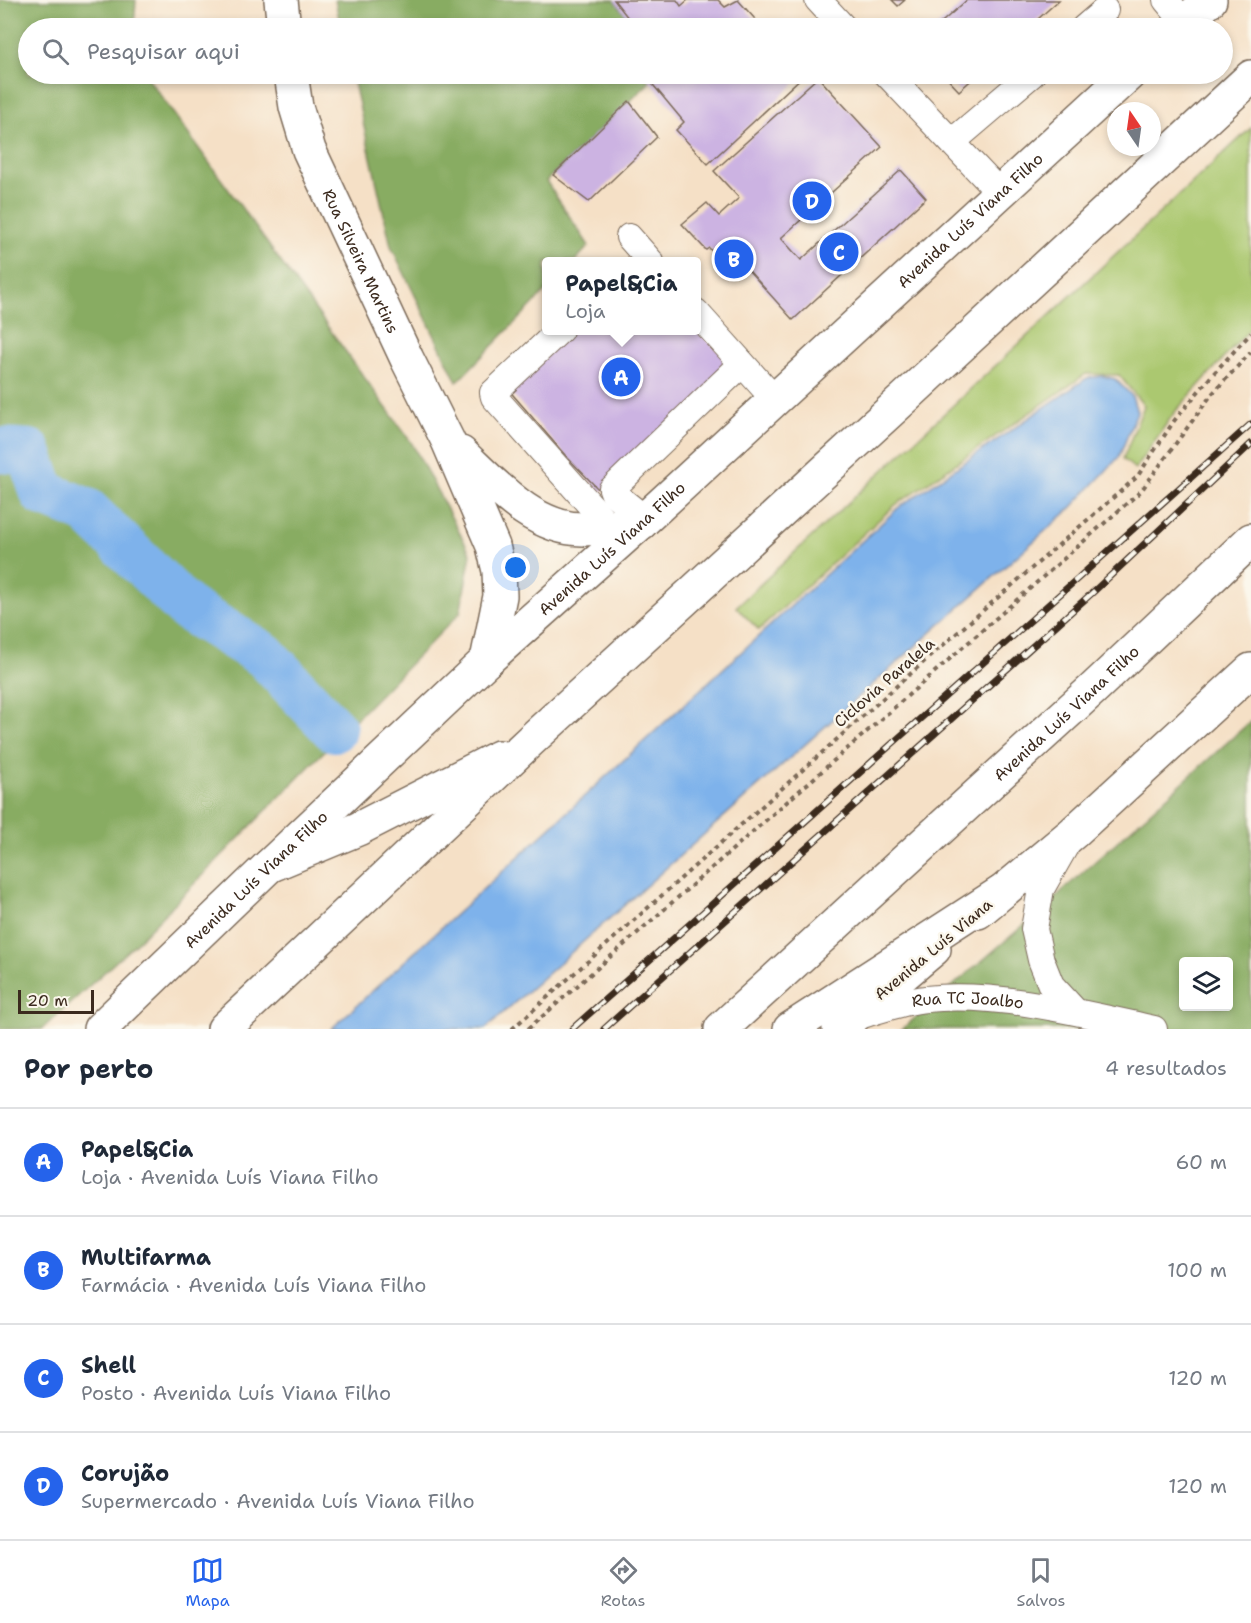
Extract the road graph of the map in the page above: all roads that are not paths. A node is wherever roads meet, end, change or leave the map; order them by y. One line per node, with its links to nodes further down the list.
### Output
1 (281, 0): 6 (main road)
2 (818, 0): 7 (street)
3 (1210, 0): 5 (main road)
4 (1105, 10): 8 (street)
5 (1176, 17)
6 (283, 18)
7 (835, 18)
8 (1096, 18)
9 (1251, 77): 26 (main road)
10 (293, 84): 20 (main road, Rua Silveira Martins)
11 (897, 84): 14 (street)
12 (1020, 84): 14 (street)
13 (1118, 84): 15 (main road, Avenida Luís Viana Filho)
14 (952, 142): 15 (street)
15 (999, 192): 19 (main road, Avenida Luís Viana Filho)
16 (701, 318): 18 (street)
17 (555, 335): 22 (street)
18 (742, 364): 19 (street); 21 (street)
19 (774, 400): 21 (main road, Avenida Luís Viana Filho)
20 (448, 441): 22 (main road, Rua Silveira Martins); 24 (main road, Rua Silveira Martins)
21 (643, 521): 22 (main road, Rua Silveira Martins); 24 (main road, Avenida Luís Viana Filho)
22 (609, 526)
23 (1251, 540): 34 (main road, Avenida Luís Viana Filho)
24 (487, 660): 28 (main road, Avenida Luís Viana Filho)
25 (1251, 670): 27 (main road)
26 (530, 741): 28 (main road); 33 (main road)
27 (1073, 833): 29 (main road); 30 (street)
28 (269, 866): 32 (main road, Avenida Luís Viana Filho)
29 (1000, 893): 31 (main road, Avenida Luís Viana); 35 (main road)
30 (1075, 1011): 31 (street, Rua TC Joalbo); 36 (street, Rua TC Joalbo)
31 (846, 1023)
32 (100, 1029)
33 (224, 1029)
34 (721, 1029)
35 (790, 1029)
36 (1154, 1029)

